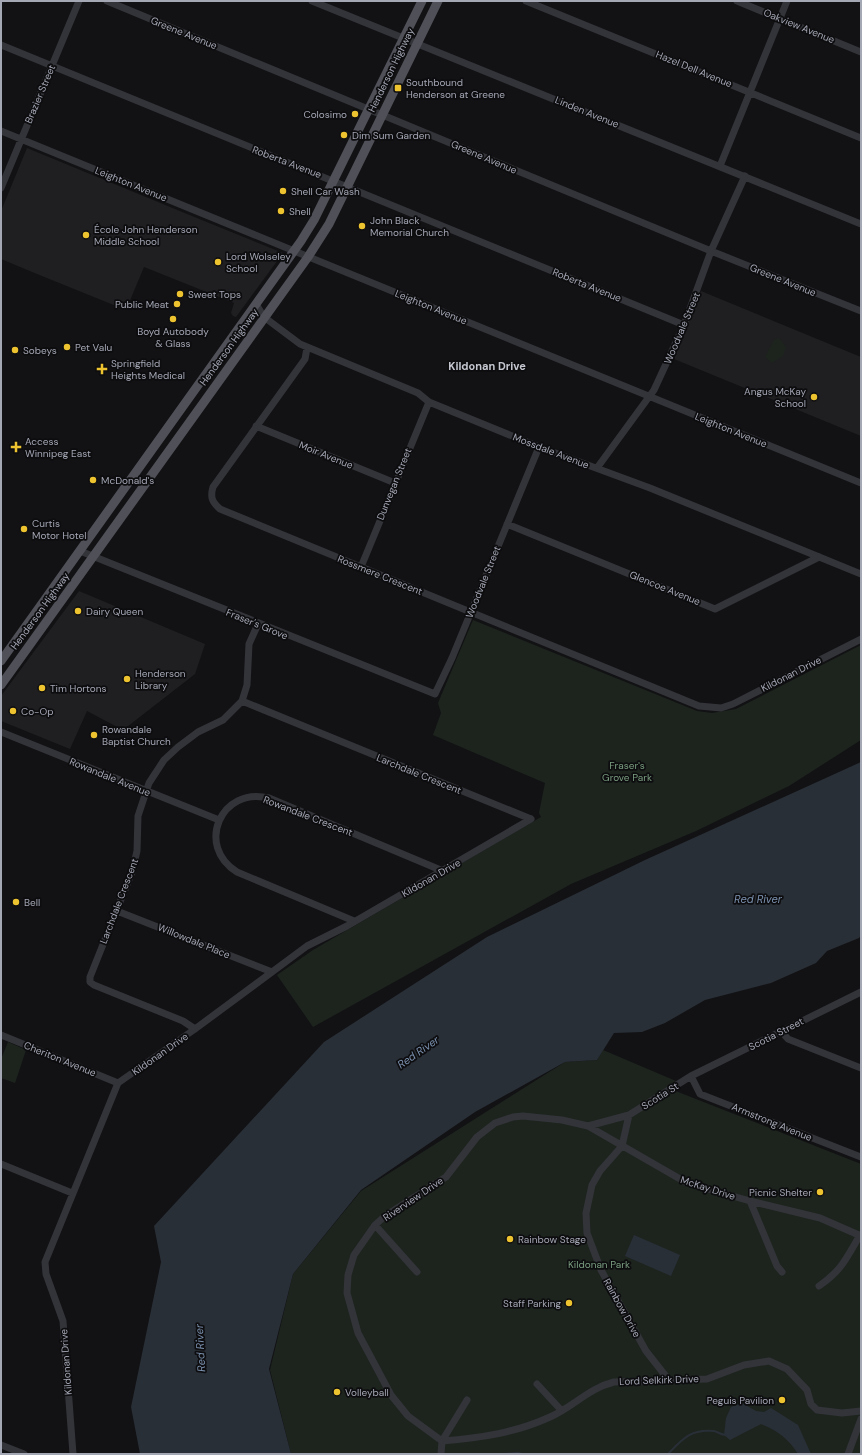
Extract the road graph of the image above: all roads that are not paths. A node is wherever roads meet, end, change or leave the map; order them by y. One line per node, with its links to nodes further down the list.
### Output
1 (79, 1): 14 (street, Brazier Street)
2 (107, 1): 16 (street, Greene Avenue)
3 (312, 1): 10 (street, Linden Avenue)
4 (422, 1): 10 (main road, Henderson Highway)
5 (438, 1): 11 (main road, Henderson Highway)
6 (526, 1): 15 (street, Hazel Dell Avenue)
7 (737, 1): 9 (street, Oakview Avenue)
8 (787, 1): 9 (street)
9 (780, 18): 13 (street, Oakview Avenue); 15 (street)
10 (404, 38): 11 (street, Linden Avenue); 16 (main road, Henderson Highway)
11 (417, 43): 17 (main road, Henderson Highway); 21 (street, Linden Avenue)
12 (1, 45): 14 (street, Roberta Avenue)
13 (861, 52)
14 (52, 66): 20 (street, Brazier Street); 23 (street, Roberta Avenue)
15 (749, 92): 19 (street, Hazel Dell Avenue); 21 (street)
16 (368, 110): 17 (street, Greene Avenue); 23 (main road, Henderson Highway)
17 (382, 114): 24 (main road, Henderson Highway); 28 (street, Greene Avenue)
18 (1, 131): 20 (street, Leighton Avenue)
19 (861, 138)
20 (21, 139): 25 (street, Brazier Street); 27 (street, Leighton Avenue)
21 (720, 166): 22 (street, Linden Avenue)
22 (745, 176): 26 (street, Linden Avenue); 28 (street, Woodvale Street)
23 (333, 180): 24 (street, Roberta Avenue); 27 (main road, Henderson Highway)
24 (347, 185): 29 (main road, Henderson Highway); 33 (street, Roberta Avenue)
25 (1, 188)
26 (861, 224)
27 (294, 251): 29 (street, Leighton Avenue); 30 (main road, Henderson Highway)
28 (711, 251): 31 (street, Greene Avenue); 33 (street, Woodvale Street)
29 (308, 256): 32 (main road, Henderson Highway); 37 (street, Leighton Avenue)
30 (256, 304): 32 (street, Mossdale Avenue); 35 (main road, Henderson Highway)
31 (861, 311)
32 (264, 317): 34 (street, Mossdale Avenue); 36 (main road, Henderson Highway)
33 (684, 325): 37 (street, Woodvale Street)
34 (308, 348): 38 (street, Mossdale Avenue); 39 (street, Rossmere Crescent)
35 (213, 365): 36 (main road); 40 (main road, Henderson Highway)
36 (224, 373): 41 (main road, Henderson Highway)
37 (650, 397): 43 (street, Woodvale Street); 45 (street, Leighton Avenue)
38 (429, 402): 42 (street, Mossdale Avenue); 44 (street, Dunvegan Street)
39 (256, 426): 44 (street, Moir Avenue); 50 (street, Rossmere Crescent)
40 (166, 431): 41 (main road); 47 (main road, Henderson Highway)
41 (178, 438): 48 (main road, Henderson Highway)
42 (539, 447): 43 (street, Mossdale Avenue); 46 (street, Woodvale Street)
43 (597, 468): 49 (street, Mossdale Avenue)
44 (395, 483): 50 (street, Dunvegan Street)
45 (861, 483)
46 (507, 524): 49 (street, Glencoe Avenue); 52 (street, Woodvale Street)
47 (80, 551): 48 (street, Fraser's Grove); 54 (main road, Henderson Highway)
48 (93, 556): 53 (street, Fraser's Grove); 56 (main road, Henderson Highway)
49 (819, 557): 51 (street, Mossdale Avenue)
50 (361, 567): 52 (street, Rossmere Crescent)
51 (861, 574)
52 (470, 612): 59 (street, Woodvale Street); 61 (street, Rossmere Crescent)
53 (258, 624): 59 (street, Fraser's Grove); 60 (street, Larchdale Crescent)
54 (20, 635): 56 (main road); 57 (main road, Henderson Highway)
55 (861, 639): 61 (street, Kildonan Drive)
56 (27, 648): 58 (main road, Henderson Highway)
57 (1, 661)
58 (1, 685)
59 (435, 694)
60 (242, 701): 63 (street, Larchdale Crescent); 64 (street, Larchdale Crescent)
61 (721, 708)
62 (1, 732): 63 (street, Rowandale Avenue)
63 (146, 792): 65 (street, Rowandale Avenue); 67 (street, Larchdale Crescent)
64 (531, 819): 66 (street, Kildonan Drive)
65 (219, 820): 66 (street, Rowandale Crescent); 68 (street)
66 (443, 870): 68 (street, Kildonan Drive)
67 (117, 910): 69 (street, Willowdale Place); 71 (street, Larchdale Crescent)
68 (354, 921): 69 (street, Kildonan Drive)
69 (272, 972): 71 (street, Kildonan Drive)
70 (861, 992): 72 (street, Scotia Street)
71 (195, 1029): 76 (street, Kildonan Drive)
72 (782, 1031): 74 (street); 75 (street, Scotia Street)
73 (1, 1035): 76 (street, Cheriton Avenue)
74 (861, 1068)
75 (691, 1076): 77 (street, Scotia St); 80 (street, Armstrong Avenue)
76 (118, 1083): 82 (street, Kildonan Drive)
77 (629, 1115): 78 (street, Scotia St); 79 (street)
78 (588, 1126): 79 (street, McKay Drive); 84 (street, Riverview Drive)
79 (622, 1146): 83 (street, McKay Drive); 89 (street, Rainbow Drive)
80 (861, 1157)
81 (1, 1164): 82 (street)
82 (72, 1193): 98 (street, Kildonan Drive)
83 (750, 1202): 85 (street, McKay Drive); 87 (street)
84 (375, 1225): 86 (street); 95 (street, Riverview Drive)
85 (860, 1236): 88 (street)
86 (417, 1272)
87 (782, 1272)
88 (819, 1286)
89 (668, 1379): 92 (street, Lord Selkirk Drive); 93 (street, Lord Selkirk Drive)
90 (537, 1384): 92 (street)
91 (467, 1400): 95 (street)
92 (561, 1410): 95 (street, Lord Selkirk Drive)
93 (861, 1411)
94 (861, 1419): 100 (street)
95 (442, 1441): 99 (street)
96 (1, 1445): 97 (street)
97 (24, 1454)
98 (73, 1454)
99 (441, 1454)
100 (848, 1454)

